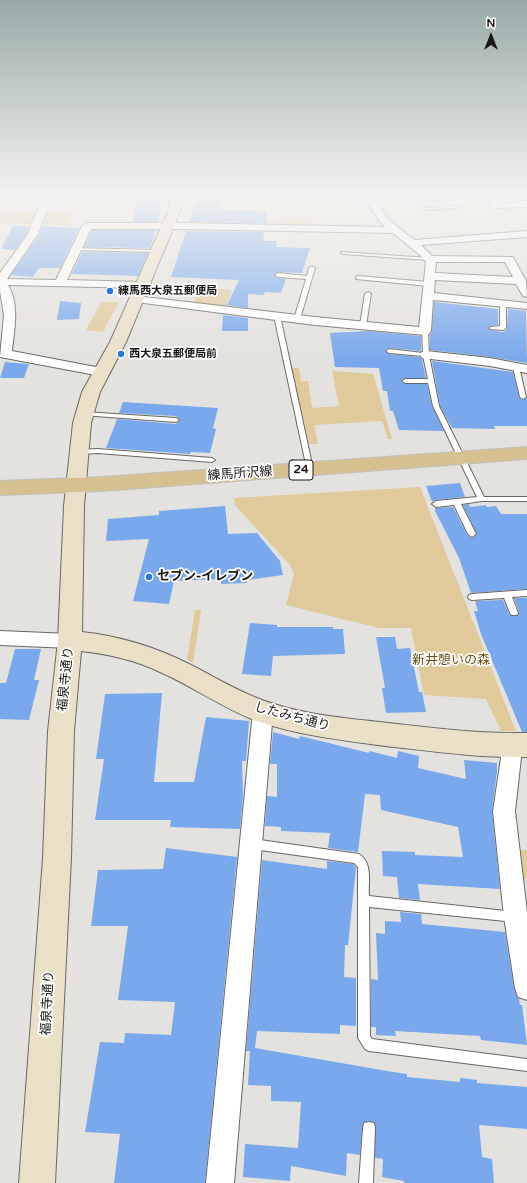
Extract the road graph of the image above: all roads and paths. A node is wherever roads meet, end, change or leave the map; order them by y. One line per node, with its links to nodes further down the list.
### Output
1 (22, 250): 14 (street)
2 (74, 250): 15 (street)
3 (108, 250): 5 (lane)
4 (422, 250): 7 (street)
5 (156, 252): 16 (street, 福泉寺通り)
6 (343, 253): 7 (lane)
7 (429, 259): 12 (street); 13 (street)
8 (312, 268): 10 (lane)
9 (278, 275): 10 (lane)
10 (309, 278): 23 (lane)
11 (358, 278): 12 (lane)
12 (429, 280): 13 (street); 19 (street)
13 (521, 281): 18 (street)
14 (0, 282): 15 (street); 28 (street)
15 (60, 284): 16 (street)
16 (139, 292): 22 (street); 31 (street, 福泉寺通り)
17 (368, 294): 24 (lane)
18 (527, 294)
19 (428, 296): 20 (street); 26 (street)
20 (503, 304): 21 (street); 25 (lane)
21 (527, 306)
22 (277, 316): 23 (street); 41 (lane)
23 (297, 319): 24 (street)
24 (364, 325): 26 (street)
25 (492, 328)
26 (426, 331): 29 (lane)
27 (389, 351): 29 (lane)
28 (2, 353): 31 (street)
29 (426, 355): 30 (street); 33 (lane)
30 (522, 368): 34 (lane)
31 (101, 372): 35 (street, 福泉寺通り)
32 (405, 381): 33 (lane)
33 (431, 381): 39 (lane)
34 (523, 397)
35 (84, 414): 36 (lane); 37 (street, 福泉寺通り)
36 (176, 420)
37 (80, 452): 40 (lane); 42 (street, 福泉寺通り)
38 (527, 453): 39 (main road, 練馬所沢線 / 24)
39 (462, 458): 41 (main road, 練馬所沢線 / 24); 44 (lane)
40 (212, 460)
41 (310, 469): 42 (main road, 練馬所沢線 / 24)
42 (76, 485): 43 (main road, 練馬所沢線 / 24); 54 (street, 福泉寺通り)
43 (0, 488)
44 (482, 498): 45 (lane); 46 (lane)
45 (527, 499)
46 (456, 502): 47 (lane); 48 (lane)
47 (436, 504)
48 (472, 534)
49 (527, 593): 50 (lane)
50 (507, 594): 51 (lane); 52 (lane)
51 (472, 597)
52 (514, 613)
53 (0, 638): 54 (street)
54 (70, 641): 55 (street, したみち通り); 63 (street, 福泉寺通り)
55 (263, 711): 56 (street, したみち通り); 57 (street)
56 (518, 746): 59 (street)
57 (250, 844): 58 (lane); 64 (street)
58 (363, 901): 59 (lane); 61 (lane)
59 (516, 917): 60 (street)
60 (527, 988)
61 (527, 1065)
62 (369, 1128): 65 (lane)
63 (37, 1183)
64 (220, 1183)
65 (366, 1183)

